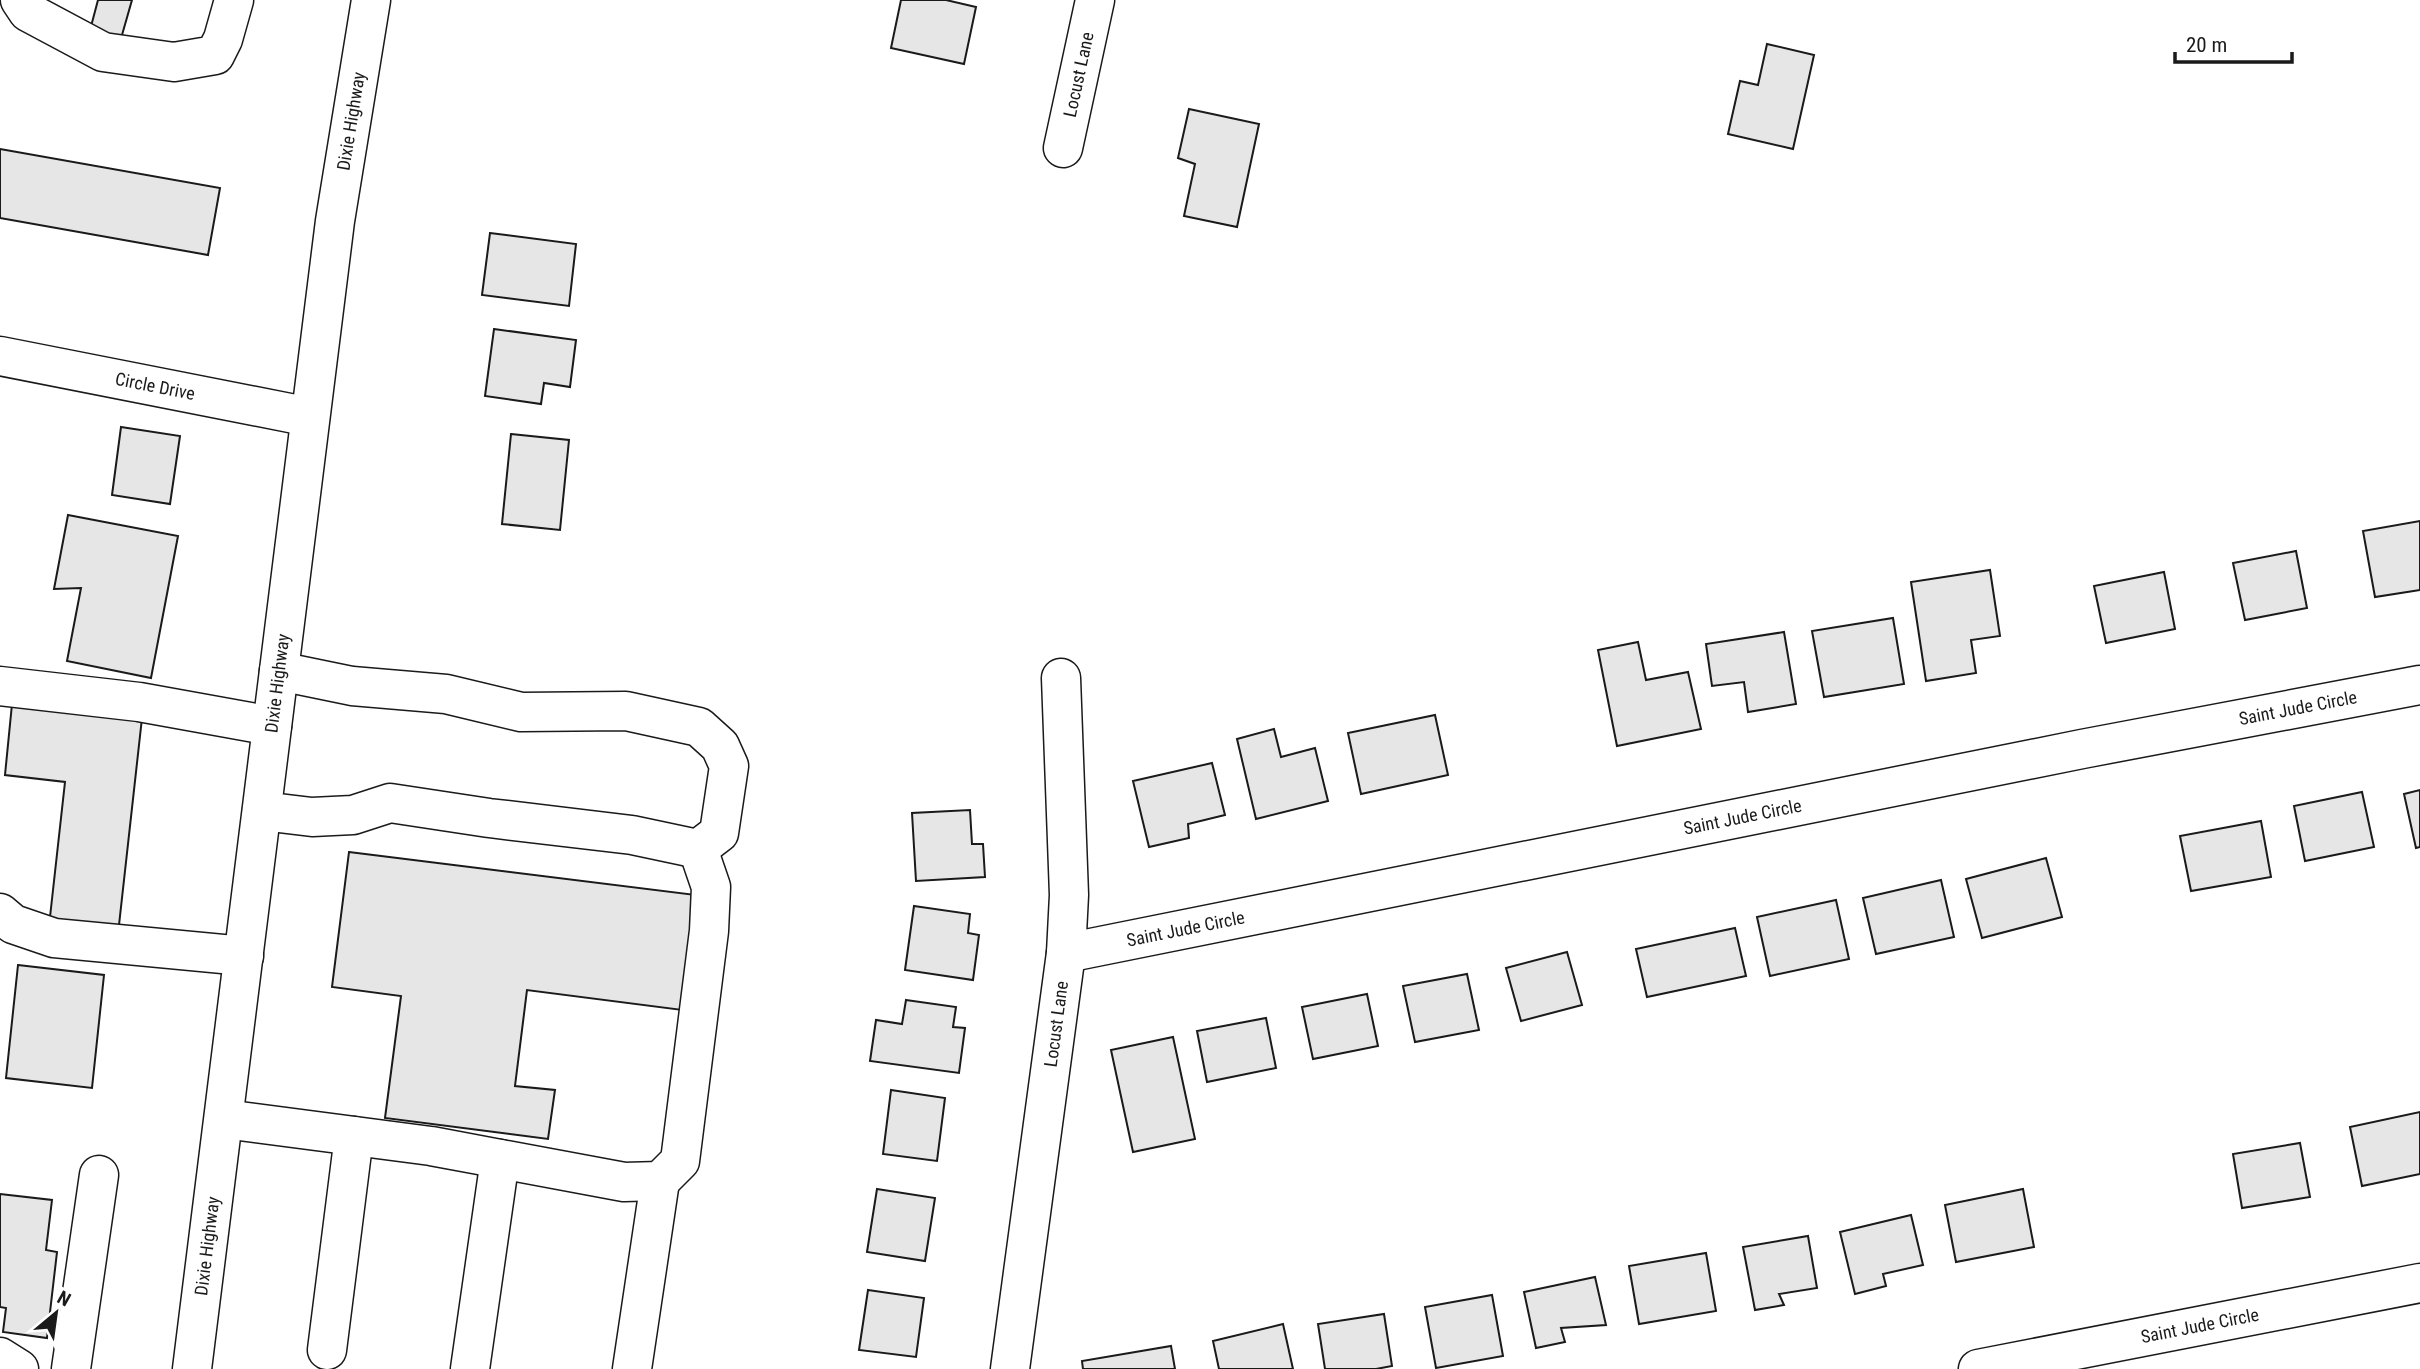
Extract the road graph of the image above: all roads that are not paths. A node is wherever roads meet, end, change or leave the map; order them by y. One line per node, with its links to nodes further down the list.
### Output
1 (20, 0): 2 (street)
2 (234, 0)
3 (371, 0): 7 (street, Dixie Highway)
4 (1095, 0): 5 (street, Locust Lane)
5 (1063, 148)
6 (0, 356): 7 (street, Circle Drive)
7 (310, 417): 8 (street, Dixie Highway)
8 (279, 671): 12 (street, Dixie Highway); 14 (street)
9 (1061, 678): 16 (street, Locust Lane)
10 (2420, 685): 16 (street, Saint Jude Circle)
11 (0, 686): 12 (street)
12 (272, 726): 13 (street, Dixie Highway)
13 (262, 811): 14 (street); 17 (street, Dixie Highway)
14 (698, 849): 22 (street)
15 (0, 913): 17 (street)
16 (1066, 953): 31 (street, Locust Lane)
17 (244, 956): 18 (street, Dixie Highway)
18 (223, 1119): 19 (street); 28 (street, Dixie Highway)
19 (354, 1136): 20 (street); 24 (street)
20 (500, 1159): 22 (street); 29 (street)
21 (99, 1175): 27 (street)
22 (660, 1181): 30 (street)
23 (2420, 1283): 32 (street, Saint Jude Circle)
24 (327, 1350)
25 (0, 1357): 26 (street)
26 (19, 1369)
27 (71, 1369)
28 (192, 1369)
29 (470, 1369)
30 (632, 1369)
31 (1010, 1369)
32 (1978, 1369)

